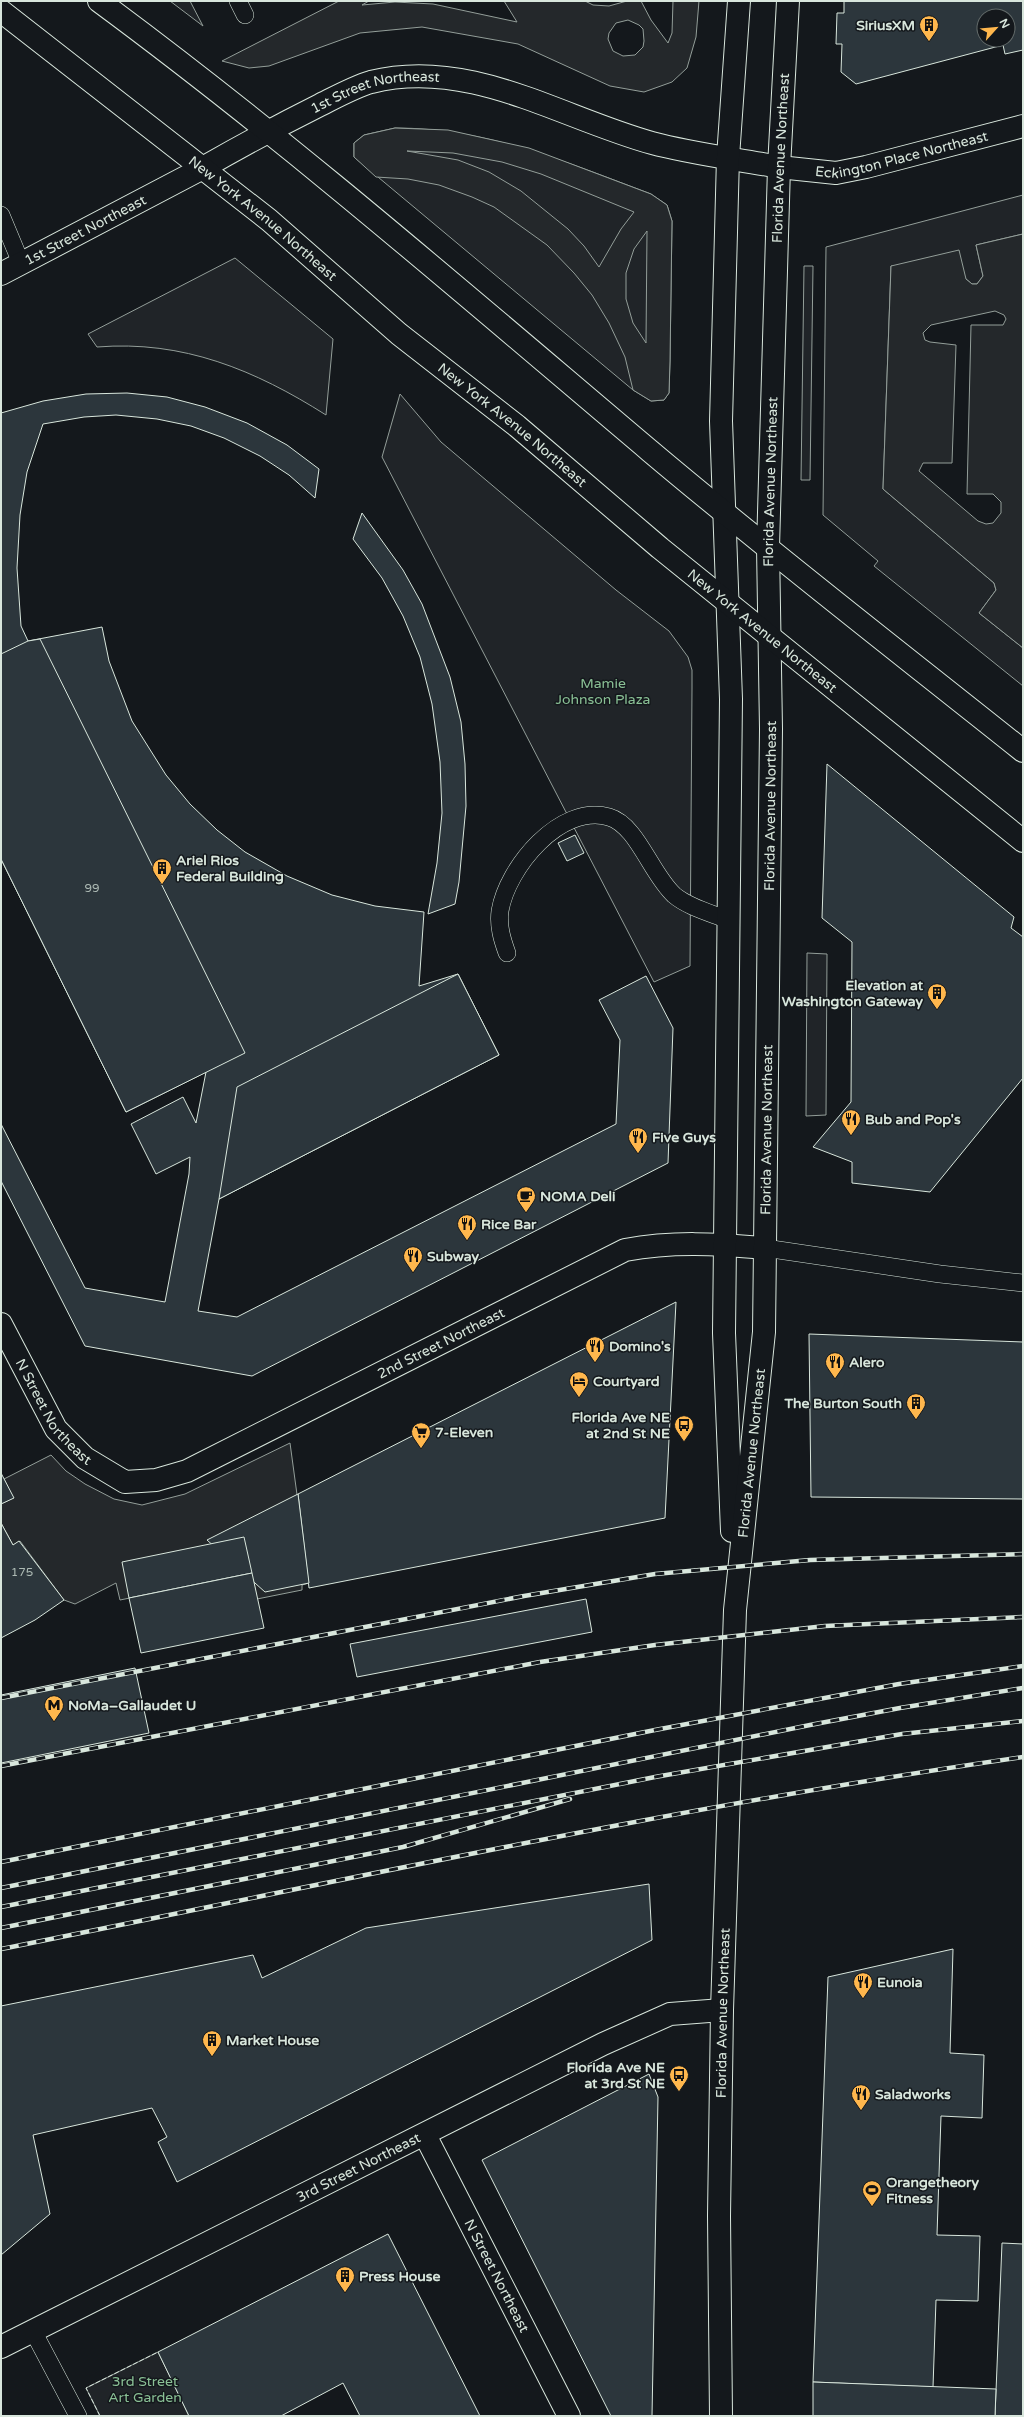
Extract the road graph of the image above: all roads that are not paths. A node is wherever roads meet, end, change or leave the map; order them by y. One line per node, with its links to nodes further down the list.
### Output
1 (99, 1): 6 (main road)
2 (739, 1): 7 (main road, Florida Avenue Northeast)
3 (788, 1): 8 (main road, Florida Avenue Northeast)
4 (1, 11): 9 (main road, New York Avenue Northeast)
5 (1023, 126): 8 (main road, Eckington Place Northeast)
6 (268, 130): 7 (main road, 1st Street Northeast); 9 (main road, 1st Street Northeast); 13 (main road)
7 (728, 157): 8 (main road, 1st Street Northeast); 13 (main road, Florida Avenue Northeast)
8 (779, 167): 14 (main road, Florida Avenue Northeast)
9 (201, 169): 11 (main road, 1st Street Northeast); 15 (main road, New York Avenue Northeast)
10 (1, 215): 11 (lane)
11 (21, 263): 12 (main road, 1st Street Northeast)
12 (1, 274)
13 (725, 513): 14 (main road); 15 (main road, Florida Avenue Northeast)
14 (768, 547): 16 (main road, Florida Avenue Northeast); 17 (main road)
15 (727, 602): 16 (main road, New York Avenue Northeast); 19 (main road, Florida Avenue Northeast)
16 (770, 636): 18 (main road, New York Avenue Northeast); 22 (main road, Florida Avenue Northeast)
17 (1023, 752)
18 (1023, 841)
19 (728, 920): 20 (lane); 21 (main road, Florida Avenue Northeast)
20 (507, 953)
21 (726, 1245): 22 (main road, 2nd Street Northeast); 25 (main road, 2nd Street Northeast); 26 (main road, Florida Avenue Northeast)
22 (765, 1248): 23 (lane); 26 (main road, Florida Avenue Northeast)
23 (1023, 1283)
24 (1, 1324): 25 (main road, N Street Northeast)
25 (125, 1482)
26 (735, 1610): 27 (main road, Florida Avenue Northeast)
27 (722, 2010): 28 (main road, 3rd Street Northeast); 33 (main road, Florida Avenue Northeast)
28 (425, 2135): 29 (main road, 3rd Street Northeast); 32 (main road, N Street Northeast)
29 (33, 2331): 30 (main road, 3rd Street Northeast); 31 (lane)
30 (1, 2347)
31 (78, 2416)
32 (569, 2416)
33 (721, 2416)

